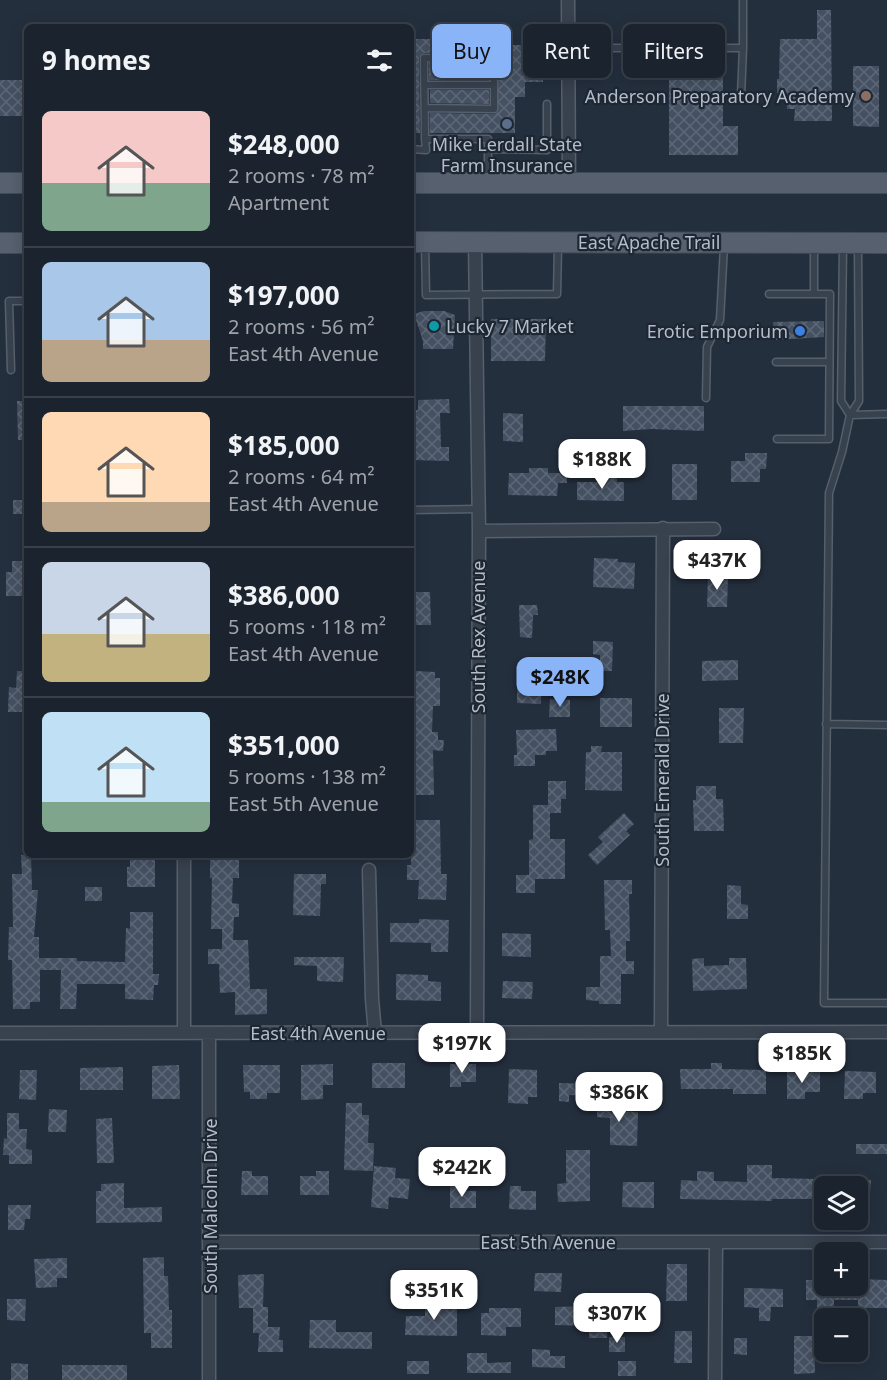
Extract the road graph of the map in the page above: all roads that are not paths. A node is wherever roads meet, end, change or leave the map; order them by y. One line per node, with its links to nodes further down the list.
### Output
1 (568, 0): 3 (street)
2 (743, 0): 5 (lane)
3 (568, 24)
4 (611, 48): 5 (lane)
5 (743, 48): 9 (lane)
6 (568, 78): 19 (street)
7 (424, 85): 8 (lane); 8 (lane); 11 (lane)
8 (494, 85): 11 (lane)
9 (741, 96)
10 (547, 104): 14 (lane)
11 (425, 108): 12 (lane)
12 (425, 139): 13 (lane); 14 (lane)
13 (414, 149)
14 (488, 149): 18 (lane)
15 (0, 183): 16 (main road)
16 (24, 183)
17 (414, 183): 18 (main road)
18 (488, 183): 19 (main road)
19 (569, 183): 20 (main road)
20 (887, 183)
21 (418, 242): 22 (main road, East Apache Trail); 30 (lane)
22 (475, 242): 23 (main road, East Apache Trail); 30 (street, South Rex Avenue)
23 (558, 242): 26 (main road, East Apache Trail); 30 (lane)
24 (0, 243): 25 (main road)
25 (24, 243)
26 (724, 243): 27 (main road, East Apache Trail); 39 (lane)
27 (814, 243): 28 (main road, East Apache Trail); 32 (lane)
28 (851, 243): 29 (main road, East Apache Trail); 41 (lane); 41 (lane)
29 (887, 243)
30 (476, 294): 43 (street, South Rex Avenue)
31 (769, 294): 32 (lane)
32 (814, 294): 37 (lane)
33 (0, 300): 34 (lane)
34 (9, 301): 35 (lane); 38 (lane)
35 (24, 301)
36 (776, 362): 37 (lane)
37 (829, 362): 42 (lane)
38 (11, 370)
39 (706, 398)
40 (887, 414): 41 (lane)
41 (850, 415): 48 (lane)
42 (777, 439)
43 (478, 509): 44 (lane); 47 (street, South Rex Avenue)
44 (414, 510)
45 (663, 528): 46 (street); 47 (street); 54 (street, South Emerald Drive)
46 (714, 529)
47 (479, 531): 53 (street, South Rex Avenue)
48 (826, 724): 49 (lane); 52 (lane)
49 (887, 724)
50 (184, 858): 57 (street)
51 (369, 870): 59 (street)
52 (887, 1003)
53 (477, 1032): 54 (street, East 4th Avenue); 59 (street, East 4th Avenue)
54 (661, 1032): 55 (street, East 4th Avenue)
55 (887, 1032)
56 (0, 1033): 57 (street, East 4th Avenue)
57 (184, 1033): 58 (street, East 4th Avenue)
58 (209, 1033): 59 (street, East 4th Avenue); 60 (street, South Malcolm Drive)
59 (375, 1033)
60 (210, 1242): 61 (street, East 5th Avenue); 63 (street, South Malcolm Drive)
61 (716, 1242): 62 (street, East 5th Avenue); 64 (street)
62 (887, 1242)
63 (209, 1380)
64 (715, 1380)

